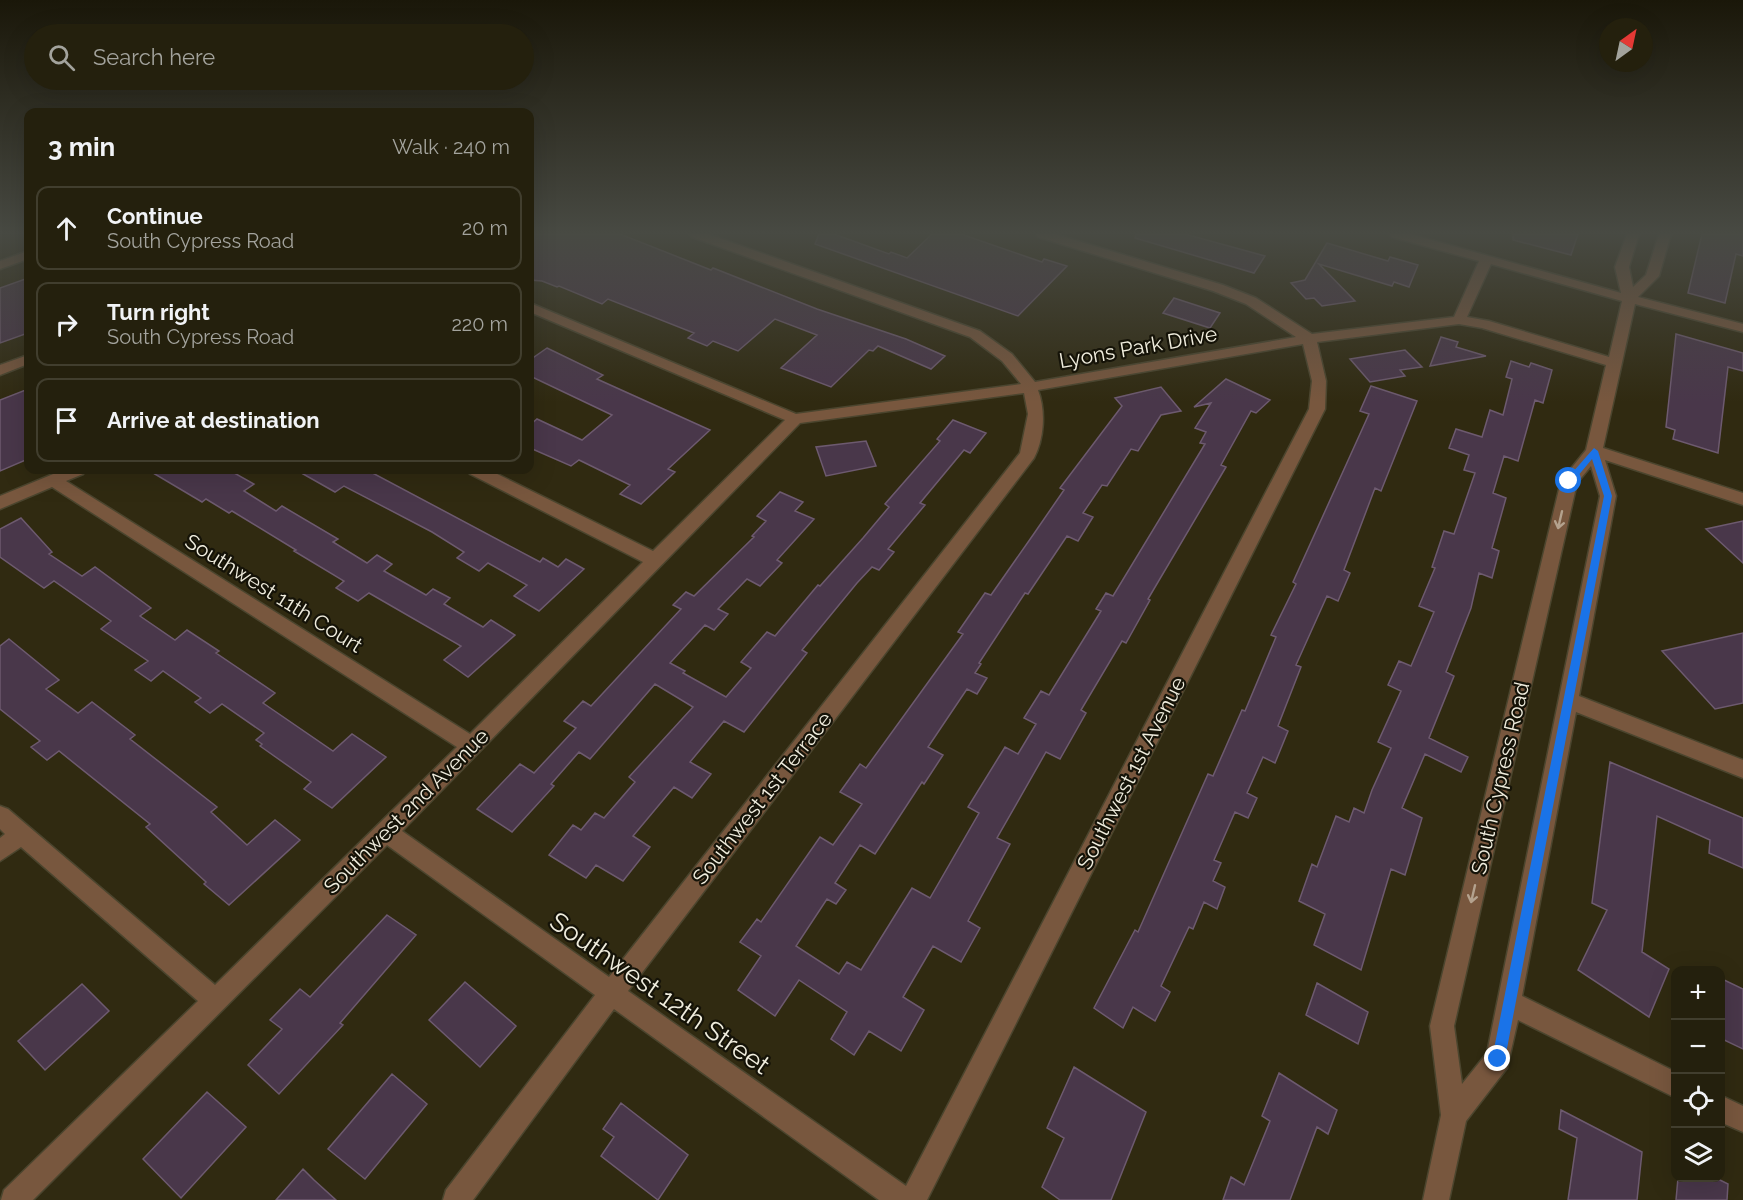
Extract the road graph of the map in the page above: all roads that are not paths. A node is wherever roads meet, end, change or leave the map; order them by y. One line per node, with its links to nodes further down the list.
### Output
1 (852, 290): 15 (street)
2 (1223, 290): 11 (street)
3 (1472, 290): 9 (street)
4 (1596, 290): 7 (street)
5 (1627, 290): 7 (street, South Cypress Road)
6 (1638, 290): 7 (street)
7 (1629, 299): 10 (street); 13 (street, South Cypress Road)
8 (534, 309): 16 (street)
9 (1459, 320): 11 (street, Lyons Park Drive); 13 (street, Lyons Park Drive)
10 (1743, 328)
11 (1309, 339): 15 (street, Lyons Park Drive); 41 (street, Southwest 1st Avenue)
12 (24, 361): 14 (street)
13 (1614, 363): 17 (street, South Cypress Road)
14 (0, 370)
15 (1031, 387): 16 (street, Lyons Park Drive); 31 (street, Southwest 1st Terrace)
16 (795, 419): 23 (street, Southwest 2nd Avenue)
17 (1594, 451): 21 (street); 24 (street, South Cypress Road); 36 (street, South Cypress Road, one-way to 36)
18 (67, 474): 20 (street)
19 (484, 474): 23 (street)
20 (52, 480): 22 (street); 25 (street, Southwest 11th Court)
21 (1743, 499)
22 (0, 503)
23 (653, 559): 25 (street, Southwest 2nd Avenue)
24 (1568, 700): 26 (street); 33 (street, South Cypress Road)
25 (471, 745): 28 (street, Southwest 2nd Avenue)
26 (1743, 769)
27 (0, 816): 29 (street)
28 (386, 832): 31 (street, Southwest 12th Street); 32 (street, Southwest 2nd Avenue)
29 (21, 834): 30 (street); 32 (street)
30 (0, 851)
31 (611, 994): 39 (street, Southwest 1st Terrace); 40 (street, Southwest 12th Street)
32 (216, 1001): 38 (street, Southwest 2nd Avenue)
33 (1510, 1003): 34 (street); 36 (street, South Cypress Road)
34 (1671, 1084)
35 (1725, 1110): 37 (street)
36 (1454, 1115): 42 (street, South Cypress Road)
37 (1743, 1119)
38 (14, 1200)
39 (456, 1200)
40 (902, 1200)
41 (913, 1200)
42 (1436, 1200)

